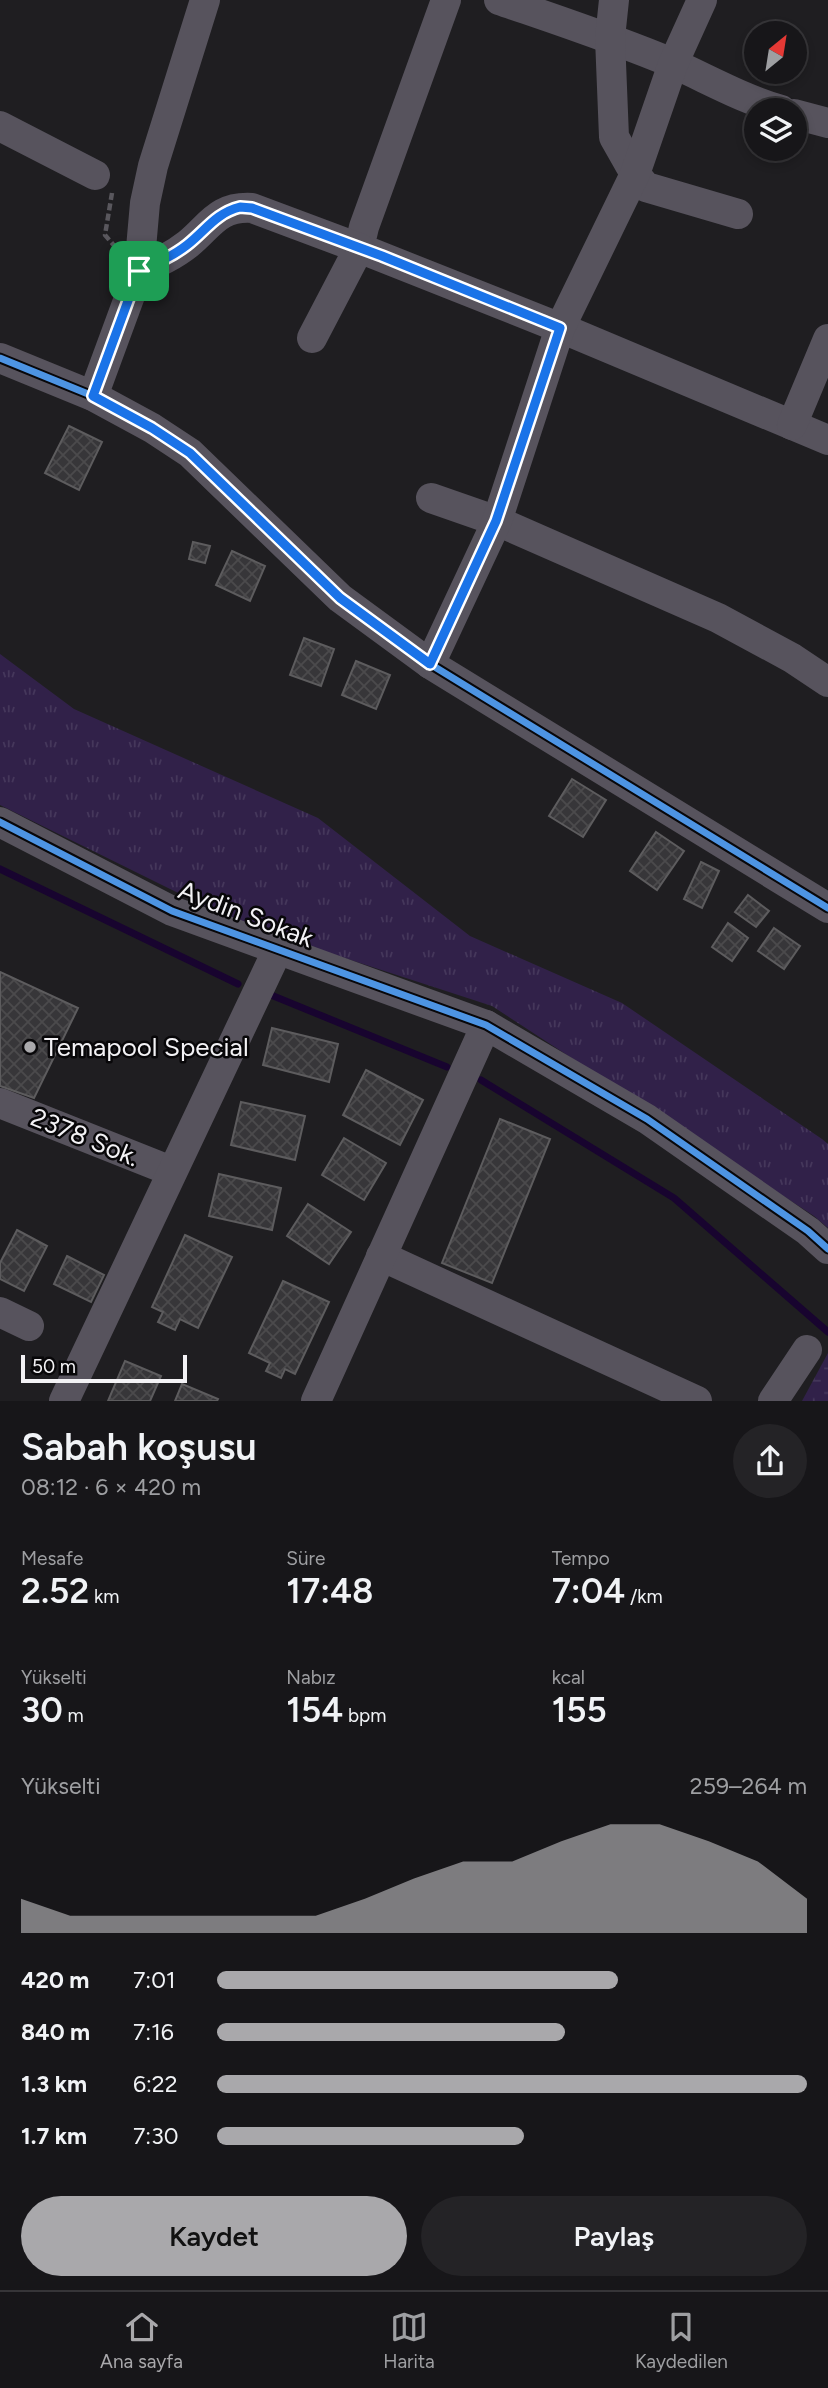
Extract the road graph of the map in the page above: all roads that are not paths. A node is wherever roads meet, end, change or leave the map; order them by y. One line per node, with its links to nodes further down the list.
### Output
1 (205, 0): 16 (street)
2 (446, 0): 15 (street)
3 (499, 0): 6 (street)
4 (614, 0): 6 (street)
5 (702, 0): 7 (street)
6 (610, 38): 7 (street); 12 (street)
7 (673, 64): 8 (street); 12 (street)
8 (748, 98)
9 (807, 117): 10 (street)
10 (828, 122)
11 (0, 126): 13 (street)
12 (635, 173): 14 (street); 17 (street)
13 (95, 175)
14 (738, 214)
15 (359, 248): 16 (street); 17 (street); 18 (street)
16 (139, 271): 21 (street)
17 (560, 328): 22 (street); 25 (street)
18 (312, 338)
19 (828, 339): 22 (street)
20 (0, 358): 21 (street)
21 (93, 396): 26 (street)
22 (792, 425): 23 (street)
23 (828, 440)
24 (432, 498): 25 (street)
25 (496, 521): 26 (street); 27 (street)
26 (430, 664): 29 (street)
27 (828, 682)
28 (0, 822): 30 (street, Aydin Sokak)
29 (828, 908)
30 (278, 949): 31 (street, Aydin Sokak); 33 (street)
31 (486, 1025): 34 (street, Aydin Sokak); 35 (street)
32 (0, 1103): 33 (street, 2378 Sok.)
33 (171, 1171): 39 (street)
34 (828, 1249)
35 (381, 1256): 40 (street); 41 (street)
36 (0, 1312): 37 (street)
37 (29, 1325)
38 (807, 1350): 42 (street)
39 (64, 1401)
40 (316, 1401)
41 (697, 1401)
42 (774, 1401)

